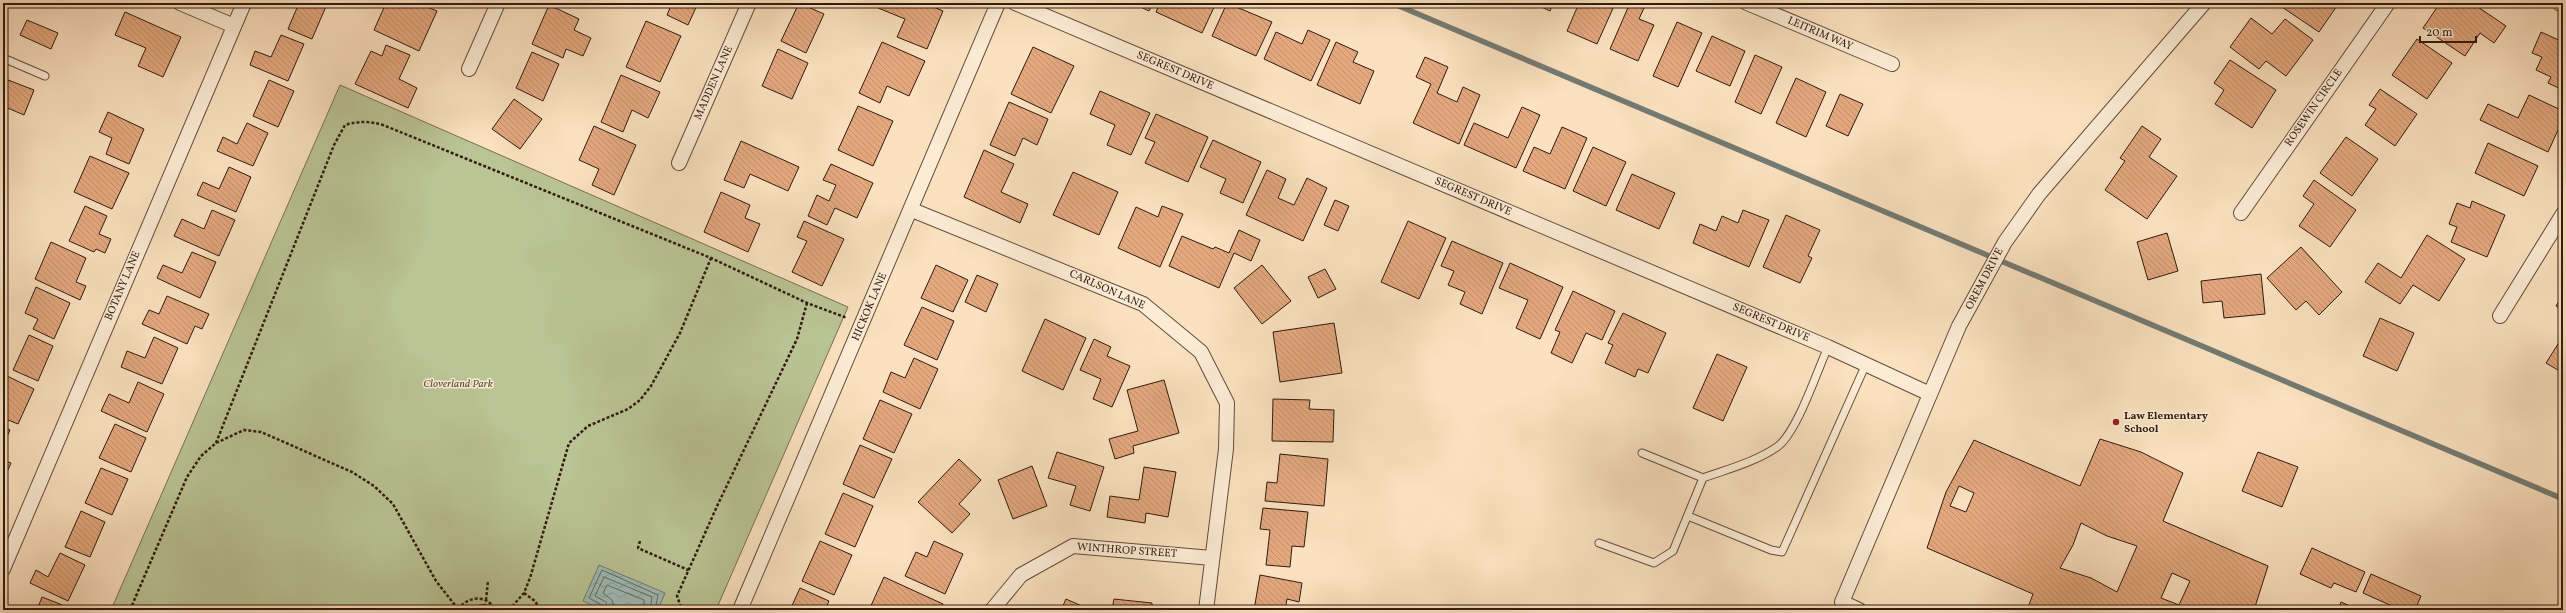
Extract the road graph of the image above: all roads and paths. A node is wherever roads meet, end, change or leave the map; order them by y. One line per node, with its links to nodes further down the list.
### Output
1 (180, 3): 12 (street)
2 (244, 3): 12 (street, BOTANY LANE)
3 (498, 3): 15 (street)
4 (749, 3): 17 (street, MADDEN LANE)
5 (998, 3): 18 (street, HICKOK LANE)
6 (1015, 3): 25 (street, SEGREST DRIVE)
7 (1747, 3): 14 (street, LEITRIM WAY)
8 (2204, 3): 27 (street, OREM DRIVE)
9 (2388, 3): 19 (street, ROSEWIN CIRCLE)
10 (2559, 3): 11 (street)
11 (2563, 5)
12 (234, 26): 35 (street, BOTANY LANE)
13 (3, 58): 16 (lane)
14 (1892, 64)
15 (469, 69)
16 (45, 76)
17 (679, 163)
18 (912, 210): 24 (street, HICKOK LANE); 34 (street, CARLSON LANE)
19 (2241, 213)
20 (2563, 214): 23 (street)
21 (711, 258): 22 (path); 28 (path); 38 (path)
22 (807, 303): 24 (path); 36 (path)
23 (2500, 316)
24 (863, 324): 46 (street, HICKOK LANE)
25 (1828, 347): 26 (street, SEGREST DRIVE); 30 (lane)
26 (1866, 364): 27 (street, SEGREST DRIVE); 31 (lane)
27 (1930, 394): 49 (street, OREM DRIVE)
28 (216, 443): 41 (path); 42 (path)
29 (1642, 453): 30 (lane)
30 (1704, 478): 31 (lane)
31 (1688, 516): 33 (lane)
32 (640, 541): 36 (path)
33 (1599, 543)
34 (1212, 558): 47 (street, WINTHROP STREET); 48 (street, CARLSON LANE)
35 (3, 569)
36 (688, 570): 40 (path)
37 (488, 581): 39 (path)
38 (524, 593): 44 (path); 45 (path)
39 (486, 600): 41 (path); 43 (path)
40 (681, 607)
41 (458, 609)
42 (130, 610)
43 (495, 610)
44 (509, 610)
45 (540, 610)
46 (740, 610)
47 (992, 610)
48 (1206, 610)
49 (1859, 610)

